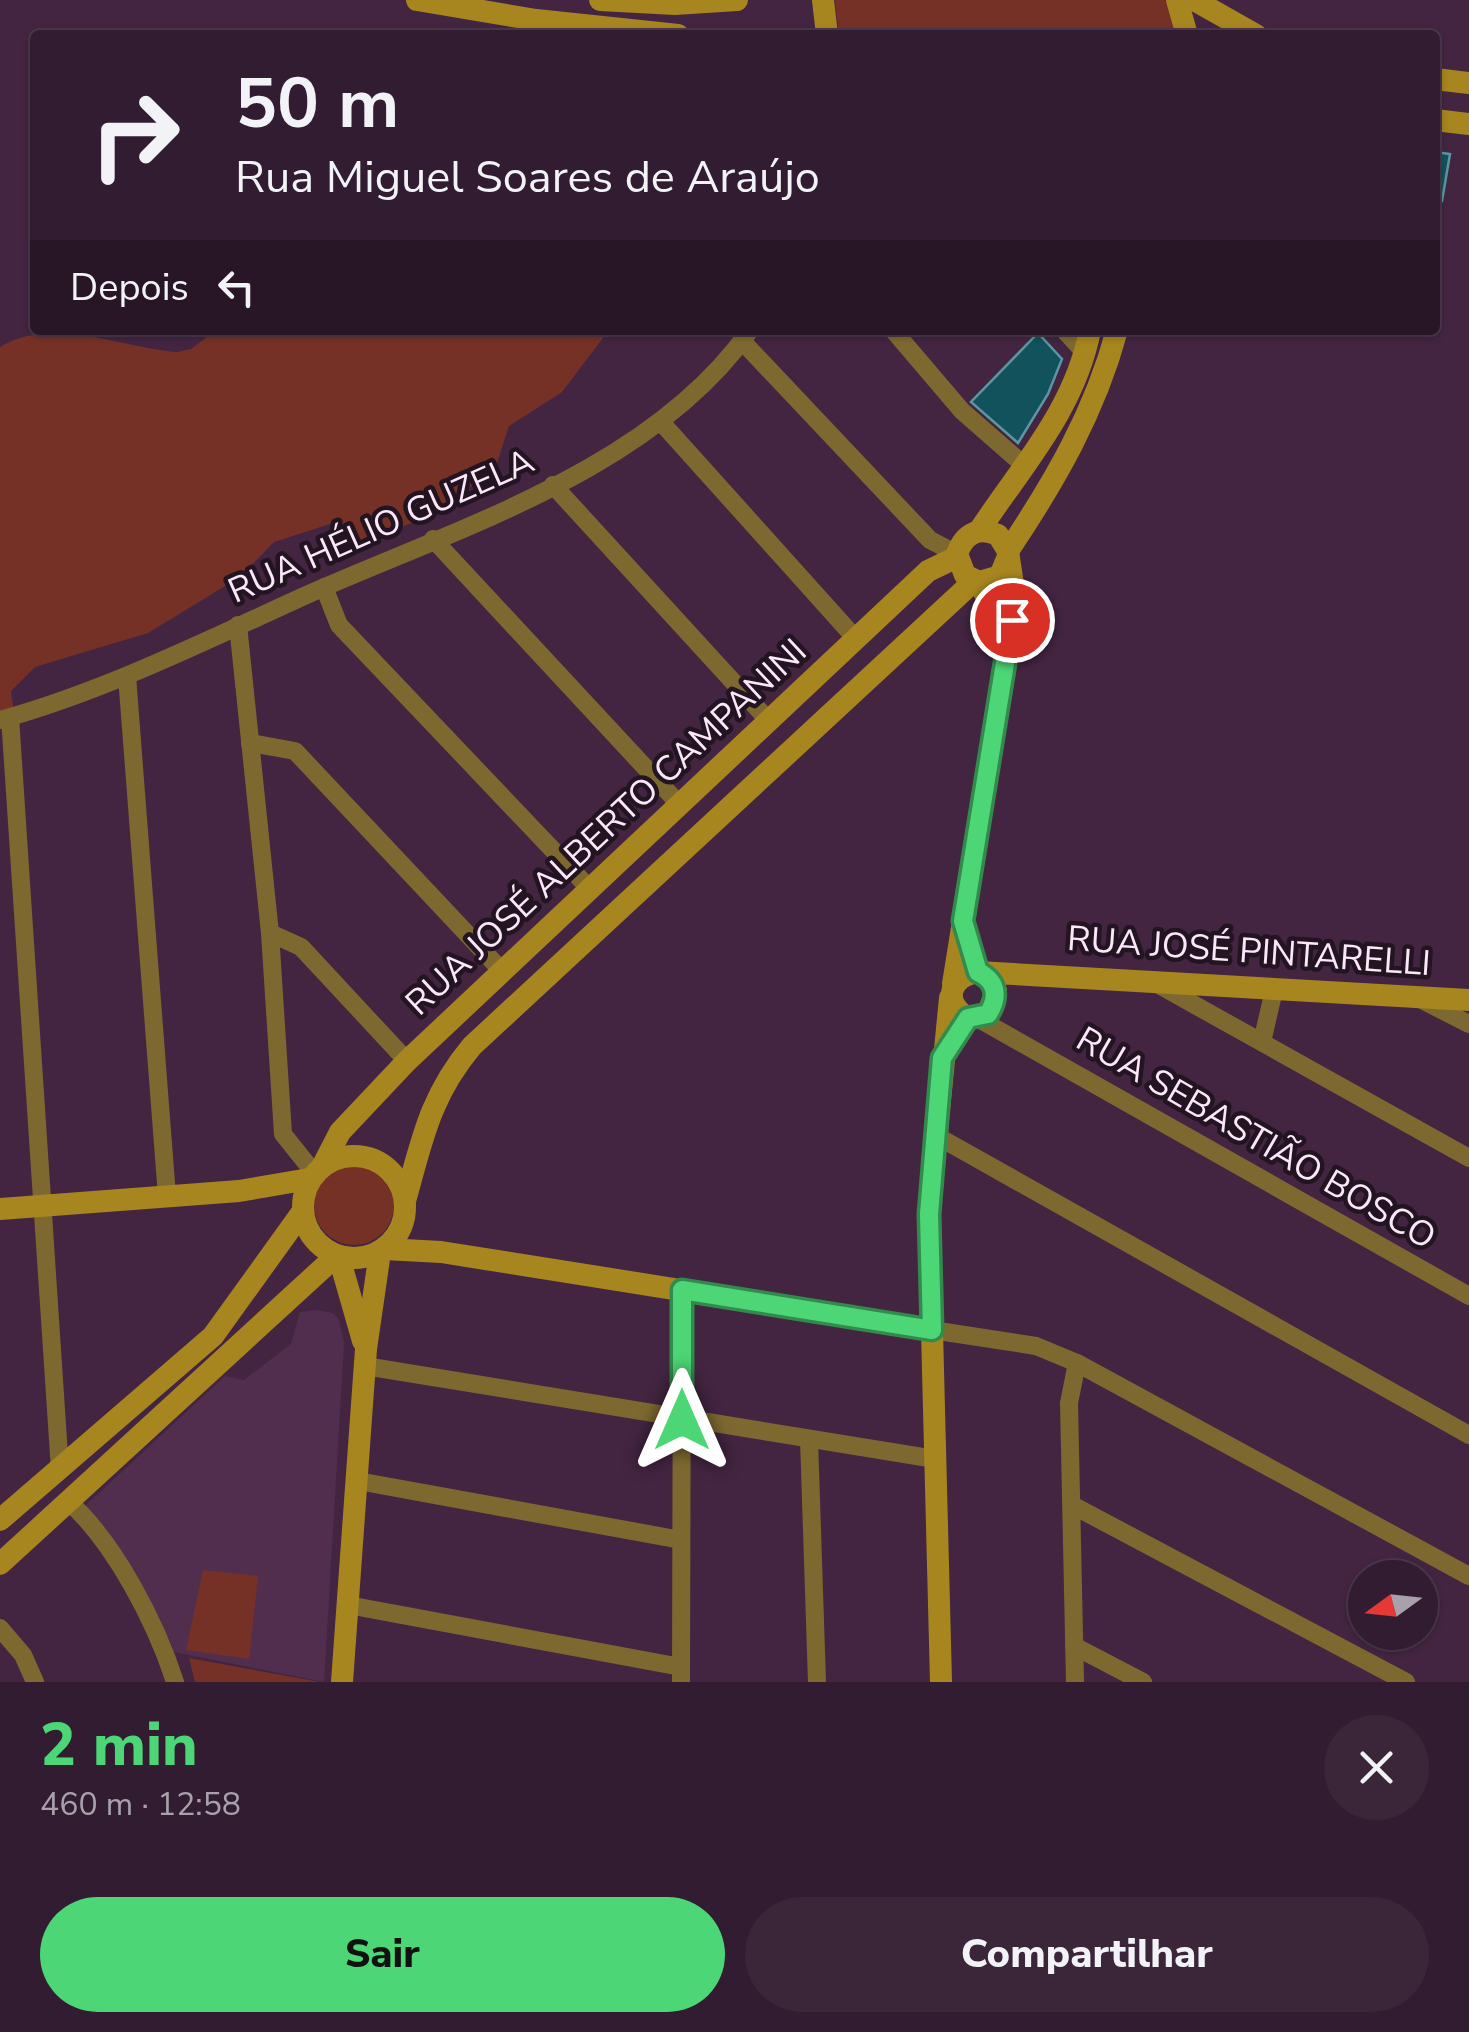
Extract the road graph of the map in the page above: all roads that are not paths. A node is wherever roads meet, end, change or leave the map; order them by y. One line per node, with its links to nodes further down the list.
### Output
1 (417, 0): 7 (street)
2 (600, 0): 3 (street)
3 (737, 0)
4 (823, 0): 8 (street)
5 (1177, 0): 9 (street)
6 (1194, 0): 10 (street)
7 (585, 30)
8 (826, 30)
9 (1186, 30)
10 (1247, 30)
11 (1440, 80): 12 (street)
12 (1469, 83)
13 (1440, 121): 14 (street)
14 (1469, 124)
15 (746, 335): 19 (street, RUA HÉLIO GUZELA); 25 (street)
16 (897, 335): 20 (street)
17 (1115, 335): 24 (street)
18 (1087, 341): 20 (street)
19 (661, 422): 21 (street, RUA HÉLIO GUZELA); 29 (street)
20 (1026, 466): 22 (street)
21 (553, 485): 23 (street, RUA HÉLIO GUZELA); 33 (street)
22 (979, 531): 24 (street); 25 (street)
23 (433, 539): 27 (street, RUA HÉLIO GUZELA); 35 (street)
24 (1008, 554): 26 (street); 30 (street)
25 (957, 555): 26 (street); 29 (street, RUA JOSÉ ALBERTO CAMPANINI)
26 (977, 581): 30 (street); 57 (street, RUA JOSÉ ALBERTO CAMPANINI)
27 (324, 587): 28 (street, RUA HÉLIO GUZELA); 36 (street)
28 (238, 626): 31 (street, RUA HÉLIO GUZELA); 34 (street)
29 (856, 640): 33 (street, RUA JOSÉ ALBERTO CAMPANINI)
30 (1008, 641): 37 (street)
31 (127, 676): 32 (street, RUA HÉLIO GUZELA); 55 (street)
32 (5, 719): 56 (street)
33 (769, 721): 35 (street, RUA JOSÉ ALBERTO CAMPANINI)
34 (250, 743): 38 (street); 39 (street)
35 (680, 805): 36 (street, RUA JOSÉ ALBERTO CAMPANINI)
36 (590, 889): 39 (street, RUA JOSÉ ALBERTO CAMPANINI)
37 (963, 921): 40 (street); 43 (street)
38 (270, 933): 50 (street); 53 (street)
39 (502, 971): 50 (street, RUA JOSÉ ALBERTO CAMPANINI)
40 (987, 980): 41 (street, RUA JOSÉ PINTARELLI); 43 (street, RUA JOSÉ PINTARELLI); 46 (street)
41 (1151, 980): 42 (street, RUA JOSÉ PINTARELLI); 48 (street)
42 (1274, 990): 44 (street, RUA JOSÉ PINTARELLI); 48 (street)
43 (952, 991): 46 (street); 49 (street)
44 (1418, 998): 45 (street, RUA JOSÉ PINTARELLI); 47 (street)
45 (1469, 1000)
46 (978, 1017): 49 (street); 64 (street, RUA SEBASTIÃO BOSCO)
47 (1469, 1024)
48 (1262, 1042): 52 (street)
49 (942, 1058): 51 (street)
50 (407, 1062): 53 (street, RUA JOSÉ ALBERTO CAMPANINI)
51 (935, 1135): 65 (street); 69 (street)
52 (1469, 1158)
53 (315, 1174): 54 (street); 57 (street); 58 (street)
54 (239, 1191): 55 (street); 58 (street)
55 (167, 1196): 56 (street)
56 (42, 1206): 59 (street); 72 (street)
57 (406, 1206): 60 (street); 61 (street)
58 (303, 1207): 62 (street); 72 (street)
59 (0, 1209)
60 (382, 1250): 61 (street); 62 (street); 66 (street)
61 (440, 1252): 63 (street)
62 (338, 1256): 66 (street); 74 (street)
63 (682, 1290): 65 (street); 68 (street)
64 (1469, 1296)
65 (932, 1330): 67 (street); 71 (street)
66 (365, 1357): 68 (street); 73 (street)
67 (1077, 1362): 75 (street); 79 (street)
68 (682, 1420): 70 (street); 77 (street)
69 (1469, 1436)
70 (809, 1439): 71 (street); 87 (street)
71 (936, 1459): 88 (street)
72 (60, 1470): 76 (street)
73 (358, 1481): 77 (street); 80 (street)
74 (68, 1501): 78 (street); 85 (street)
75 (1072, 1504): 82 (street); 91 (street)
76 (0, 1520)
77 (682, 1540): 83 (street)
78 (0, 1564)
79 (1469, 1576)
80 (348, 1605): 83 (street); 86 (street)
81 (0, 1628): 84 (street)
82 (1074, 1646): 89 (street); 90 (street)
83 (681, 1674)
84 (35, 1682)
85 (175, 1682)
86 (342, 1682)
87 (817, 1682)
88 (941, 1682)
89 (1075, 1682)
90 (1144, 1682)
91 (1406, 1682)

